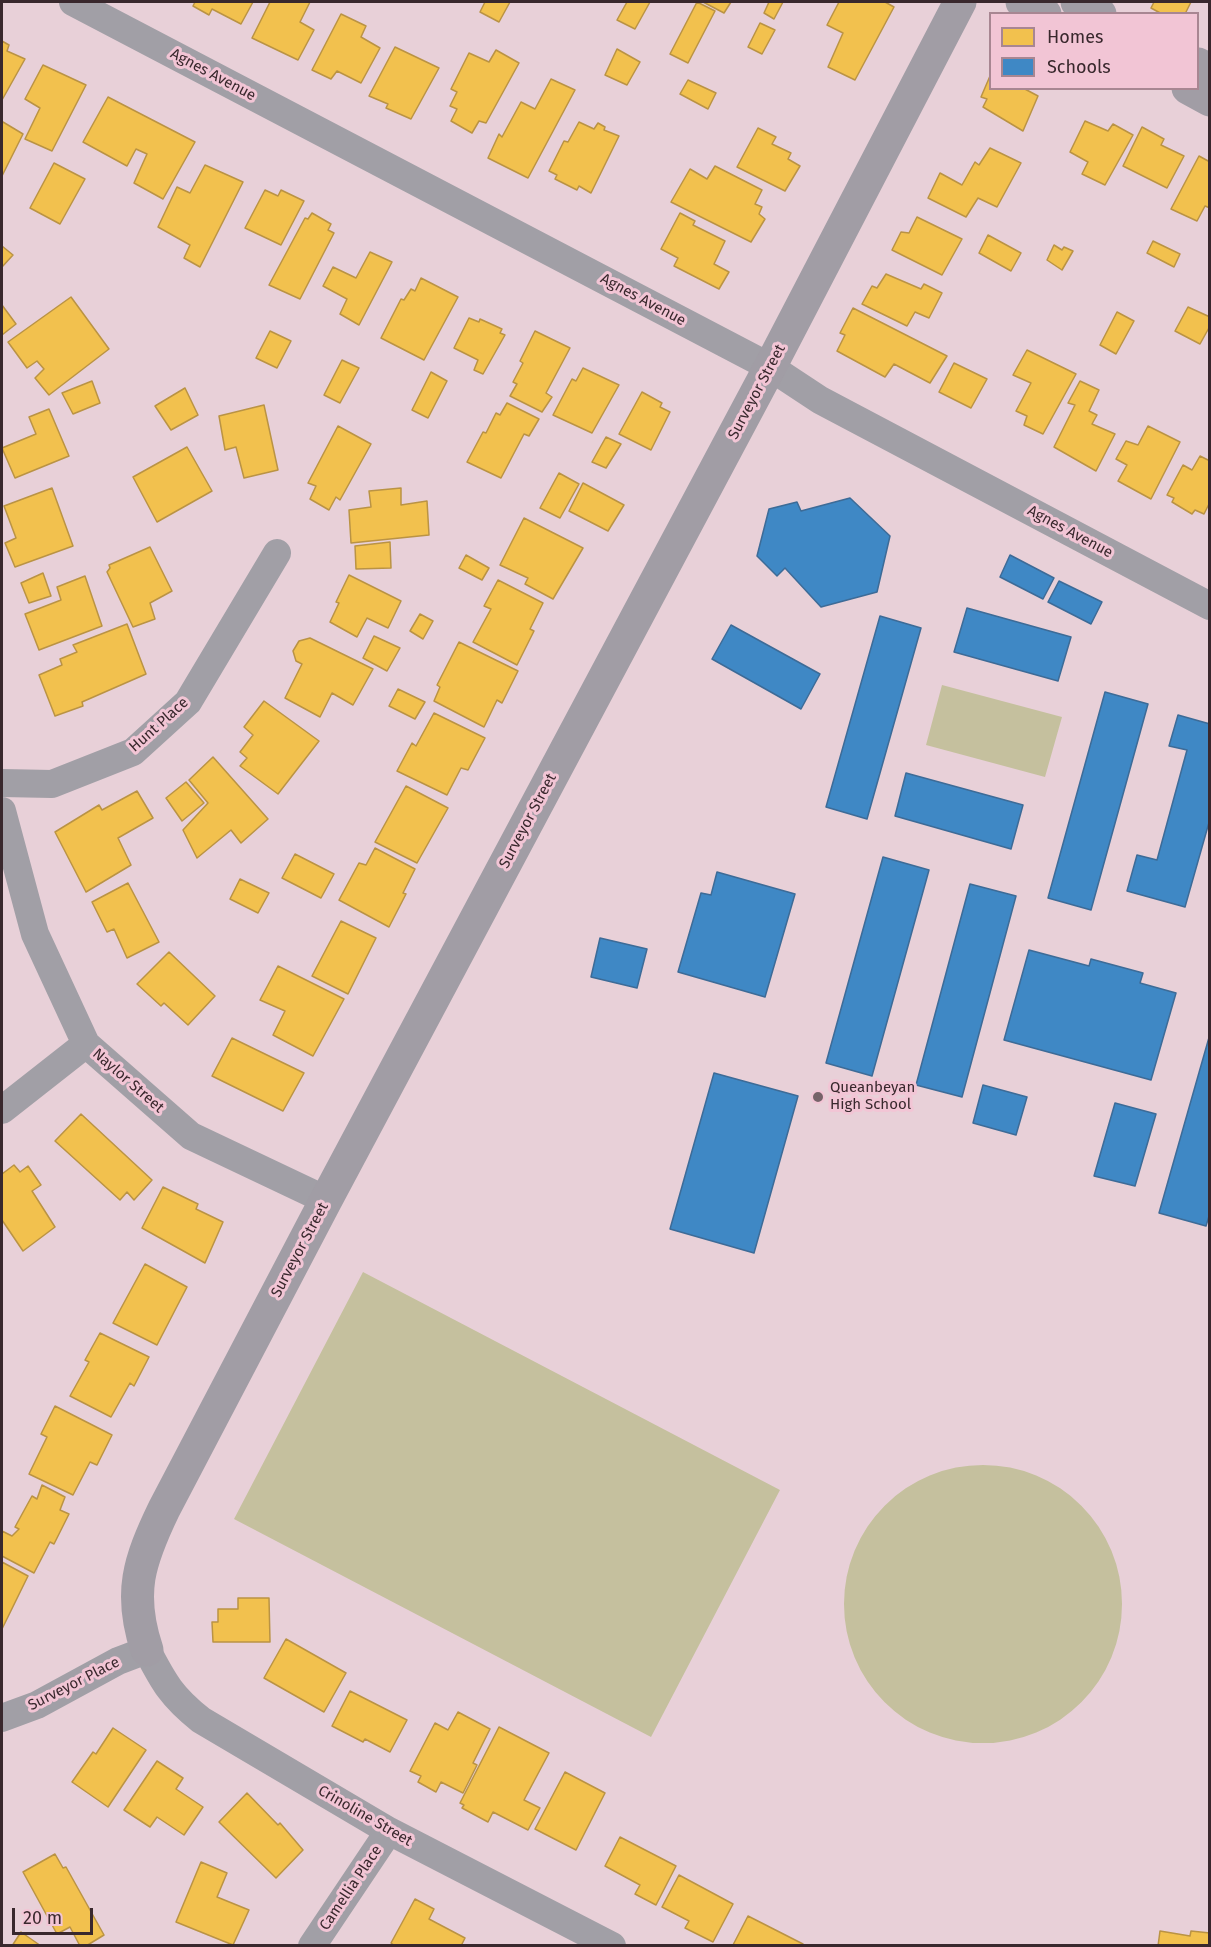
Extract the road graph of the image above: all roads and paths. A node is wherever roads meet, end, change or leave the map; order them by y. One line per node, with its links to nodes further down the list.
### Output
1 (73, 2): 9 (street, Agnes Avenue)
2 (960, 2): 9 (street, Surveyor Street)
3 (1022, 2): 5 (street)
4 (1077, 2): 6 (street)
5 (1041, 12)
6 (1096, 12)
7 (1192, 90): 8 (street)
8 (1209, 100)
9 (770, 367): 11 (street, Agnes Avenue); 16 (street, Surveyor Street)
10 (277, 553): 12 (street, Hunt Place)
11 (1209, 606)
12 (2, 783)
13 (2, 811): 14 (street, Naylor Street)
14 (86, 1044): 15 (street); 16 (street, Naylor Street)
15 (2, 1110)
16 (326, 1200): 17 (street, Surveyor Street)
17 (147, 1650): 18 (street, Surveyor Place); 19 (street, Crinoline Street)
18 (2, 1718)
19 (389, 1831): 20 (street, Camellia Place); 21 (street, Crinoline Street)
20 (312, 1946)
21 (612, 1946)

